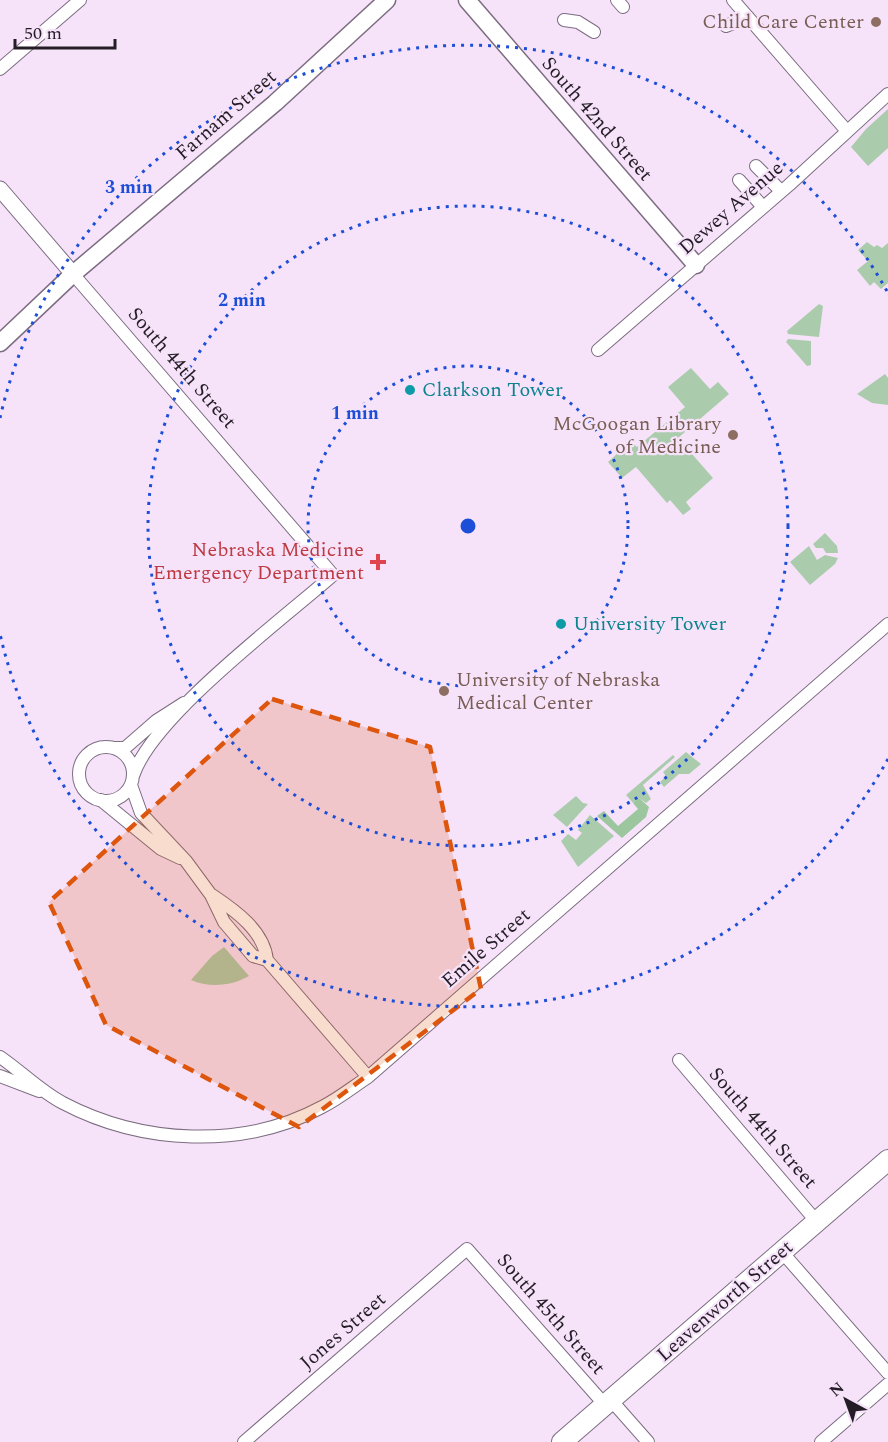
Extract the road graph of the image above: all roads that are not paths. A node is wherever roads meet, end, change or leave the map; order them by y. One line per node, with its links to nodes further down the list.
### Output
1 (80, 0): 8 (street)
2 (387, 0): 17 (main road, Farnam Street)
3 (467, 0): 16 (main road, South 42nd Street)
4 (734, 0): 5 (street); 5 (street)
5 (748, 17): 10 (street)
6 (564, 20): 7 (street)
7 (594, 32)
8 (0, 69)
9 (888, 94): 10 (street, Dewey Avenue)
10 (846, 130): 14 (street, Dewey Avenue)
11 (756, 166): 14 (street)
12 (739, 180): 15 (street)
13 (0, 189): 17 (street, South 44th Street)
14 (781, 191): 15 (street, Dewey Avenue)
15 (763, 207): 16 (street, Dewey Avenue)
16 (696, 265): 19 (street, Dewey Avenue)
17 (73, 274): 18 (main road, Farnam Street); 22 (street, South 44th Street)
18 (6, 339): 20 (main road, Farnam Street)
19 (598, 350)
20 (0, 357)
21 (888, 624): 30 (street, Emile Street)
22 (190, 699): 23 (street); 24 (street)
23 (115, 748): 24 (street); 25 (street)
24 (132, 780): 25 (street); 26 (street)
25 (101, 800): 26 (street)
26 (186, 861): 30 (street)
27 (0, 1057): 31 (street, Emile Street)
28 (679, 1060): 33 (street, South 44th Street)
29 (0, 1076): 31 (street, Emile Street)
30 (368, 1077): 31 (street, Emile Street)
31 (48, 1094)
32 (888, 1160): 33 (main road, Leavenworth Street)
33 (817, 1221): 35 (main road, Leavenworth Street)
34 (467, 1249): 38 (street, South 45th Street); 39 (street, Jones Street)
35 (782, 1251): 36 (street); 38 (main road, Leavenworth Street)
36 (888, 1373)
37 (888, 1384): 42 (street)
38 (608, 1402): 40 (main road, Leavenworth Street); 41 (street, South 45th Street)
39 (244, 1442)
40 (562, 1442)
41 (648, 1442)
42 (821, 1442)

